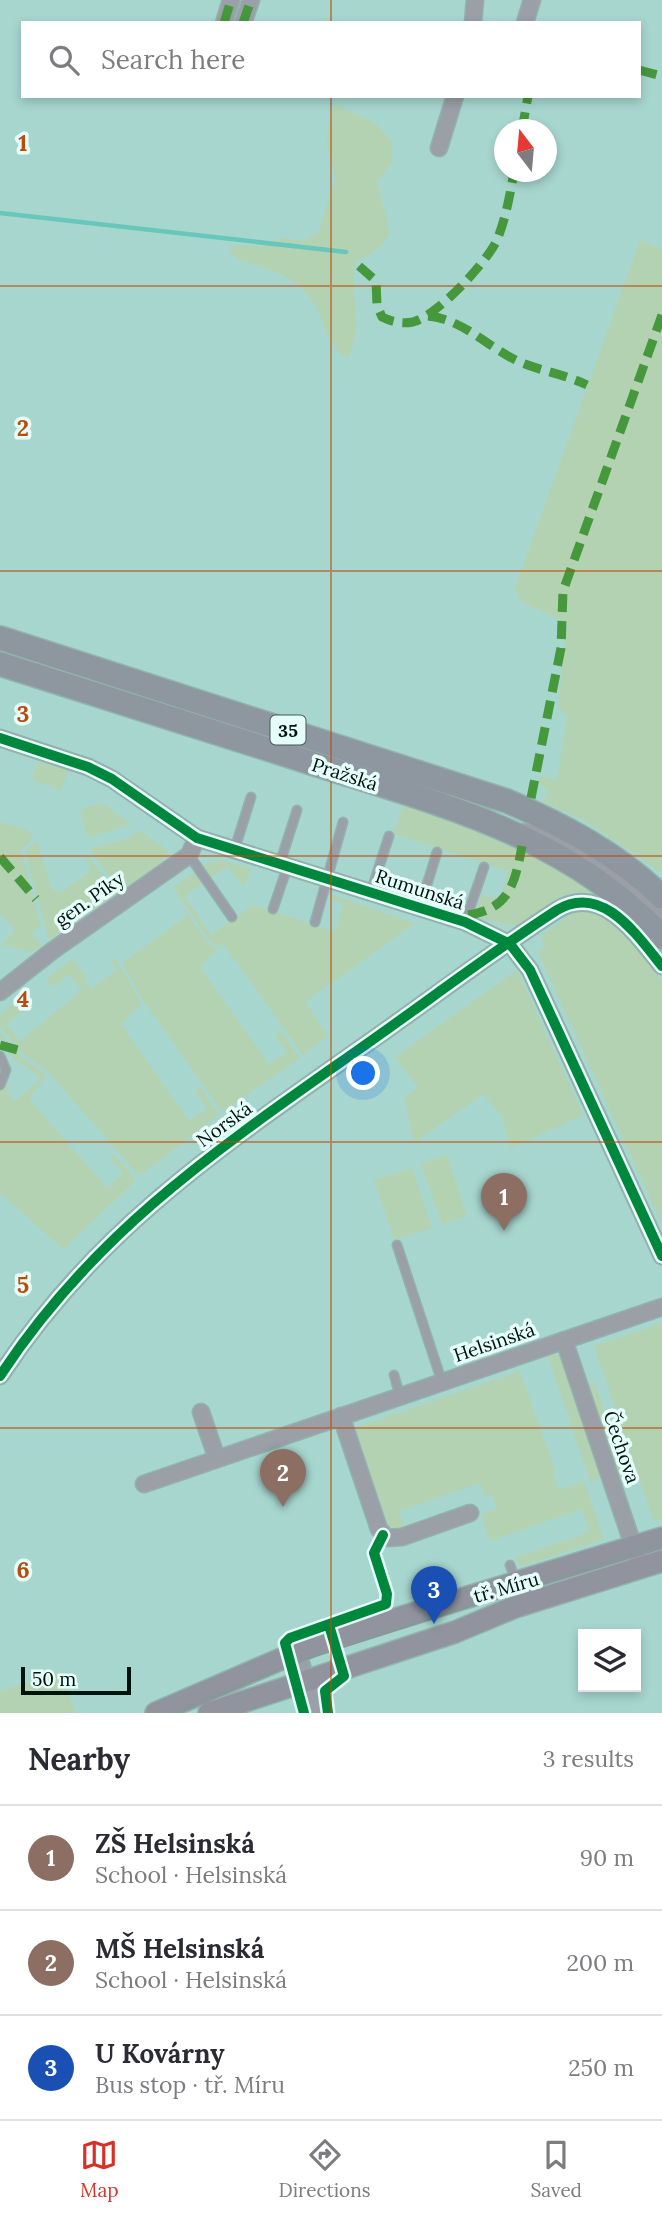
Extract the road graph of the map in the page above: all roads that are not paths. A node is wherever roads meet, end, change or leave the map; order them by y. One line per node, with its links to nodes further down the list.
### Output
1 (232, 0): 5 (street)
2 (251, 0): 6 (street)
3 (475, 0): 7 (street)
4 (531, 0): 8 (street)
5 (225, 21)
6 (244, 21)
7 (473, 21)
8 (526, 21)
9 (454, 98): 10 (street)
10 (439, 148)
11 (0, 638): 25 (main road, Pražská / 35)
12 (0, 664): 17 (main road, Pražská / 35)
13 (0, 738): 19 (street, Rumunská)
14 (251, 797): 20 (lane)
15 (297, 810): 23 (lane)
16 (343, 822): 26 (lane)
17 (511, 831): 33 (street); 36 (main road, Pražská / 35)
18 (389, 836): 28 (lane)
19 (197, 838): 20 (street, Rumunská); 22 (street)
20 (235, 848): 23 (street, Rumunská)
21 (437, 852): 30 (lane)
22 (189, 856): 32 (lane); 39 (street, gen. Píky)
23 (284, 864): 26 (street, Rumunská); 31 (lane)
24 (485, 867): 35 (lane)
25 (634, 873): 27 (street); 29 (main road, Pražská / 35)
26 (328, 878): 28 (street, Rumunská); 34 (lane)
27 (662, 885)
28 (371, 892): 30 (street, Rumunská)
29 (662, 897)
30 (420, 907): 35 (street, Rumunská)
31 (273, 909)
32 (232, 917)
33 (662, 919)
34 (315, 922)
35 (466, 922): 37 (street, Rumunská)
36 (662, 937)
37 (507, 943): 38 (street); 43 (street, Rumunská); 47 (street, Norská)
38 (662, 966)
39 (0, 992)
40 (0, 1056): 41 (lane)
41 (0, 1085)
42 (397, 1245): 48 (lane)
43 (662, 1256)
44 (662, 1307): 45 (street, Helsinská)
45 (564, 1340): 48 (street, Helsinská); 56 (street, Čechova)
46 (394, 1375): 49 (lane)
47 (0, 1376)
48 (441, 1387): 49 (street, Helsinská)
49 (400, 1396): 51 (street, Helsinská)
50 (201, 1412): 52 (street)
51 (341, 1416): 52 (street, Helsinská); 54 (street)
52 (217, 1460): 53 (street, Helsinská)
53 (144, 1484)
54 (470, 1513)
55 (662, 1538): 56 (main road, tř. Míru)
56 (637, 1558): 57 (main road, tř. Míru); 58 (main road, tř. Míru); 59 (main road, tř. Míru)
57 (662, 1561)
58 (298, 1653): 59 (street); 60 (main road, tř. Míru)
59 (306, 1679): 61 (main road, tř. Míru); 62 (street)
60 (156, 1713)
61 (209, 1713)
62 (316, 1713)

